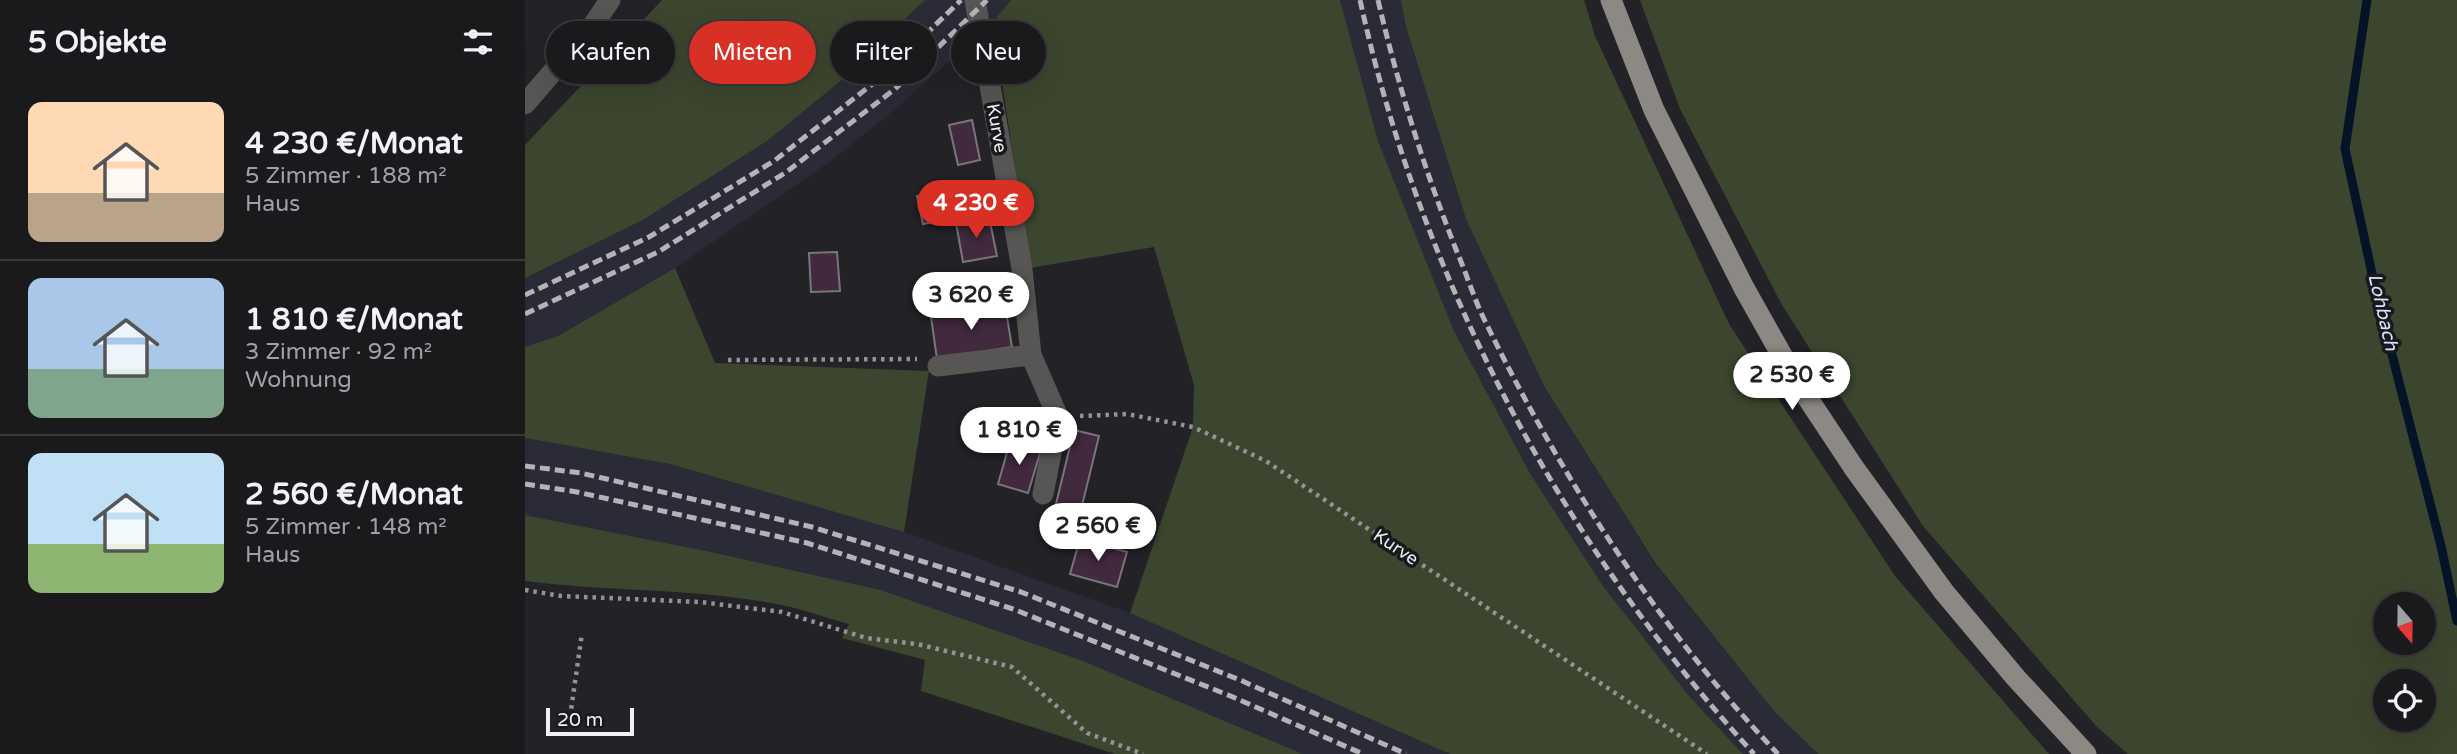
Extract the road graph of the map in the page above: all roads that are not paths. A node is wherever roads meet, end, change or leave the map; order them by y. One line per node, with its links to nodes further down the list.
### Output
1 (610, 0): 4 (street)
2 (975, 0): 5 (street, Kurve)
3 (1611, 0): 8 (main road)
4 (525, 104)
5 (1031, 355): 6 (street); 7 (street, Kurve)
6 (938, 366)
7 (1043, 494)
8 (2086, 754)

